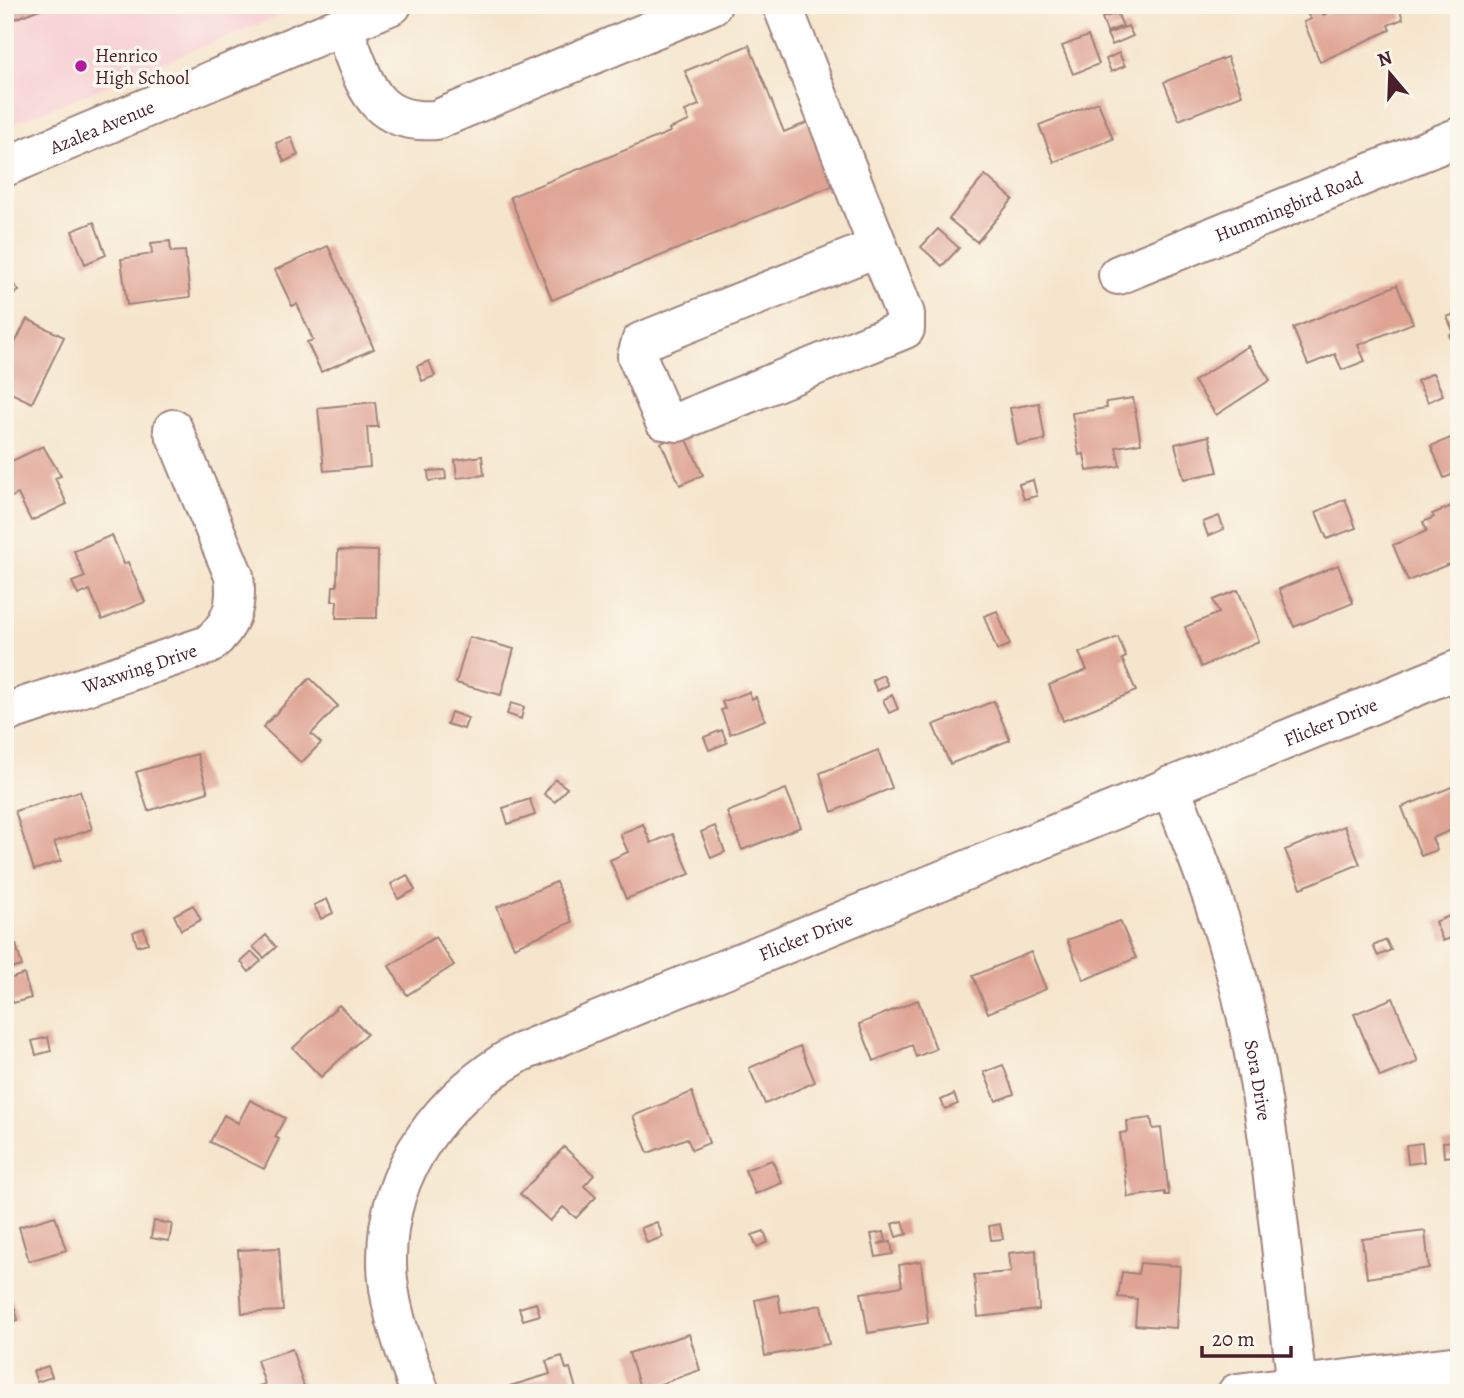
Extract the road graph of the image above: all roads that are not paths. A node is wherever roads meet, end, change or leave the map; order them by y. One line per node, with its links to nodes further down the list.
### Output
1 (391, 5): 4 (street, Azalea Avenue)
2 (712, 5): 4 (street)
3 (782, 5): 7 (street)
4 (342, 26): 6 (street, Azalea Avenue)
5 (1459, 137): 8 (street, Hummingbird Road)
6 (5, 167)
7 (878, 247): 7 (street)
8 (1118, 275)
9 (173, 429): 11 (street, Waxwing Drive)
10 (1459, 669): 12 (street, Flicker Drive)
11 (5, 713)
12 (1170, 786): 14 (street, Sora Drive); 15 (street, Flicker Drive)
13 (1459, 1365): 14 (street)
14 (1297, 1385): 16 (street)
15 (420, 1393)
16 (1237, 1393)

